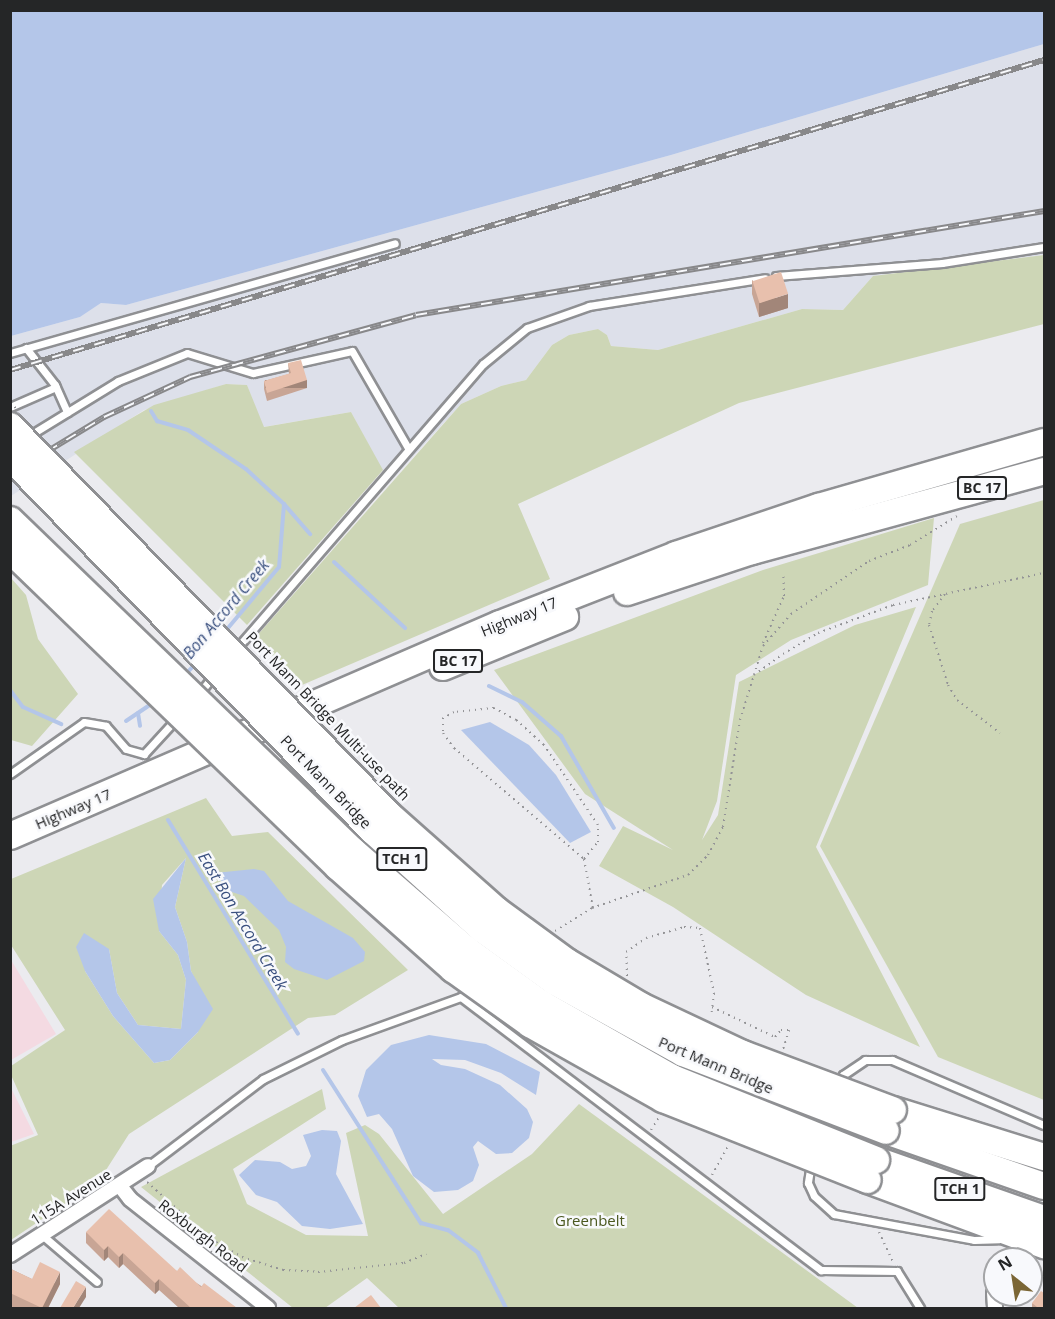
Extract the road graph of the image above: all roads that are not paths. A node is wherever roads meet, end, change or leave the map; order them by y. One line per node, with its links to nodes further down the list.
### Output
1 (395, 243): 3 (lane)
2 (1044, 247): 11 (lane)
3 (26, 348): 4 (lane); 5 (lane)
4 (10, 353)
5 (56, 387): 6 (lane); 7 (lane)
6 (10, 405)
7 (67, 412): 10 (lane); 11 (lane)
8 (15, 418): 26 (highway, bridge)
9 (1044, 442): 23 (highway, Highway 17 / BC 17)
10 (10, 446)
11 (408, 448): 18 (lane)
12 (10, 458): 26 (highway, Port Mann Bridge / TCH 1, bridge)
13 (1044, 458): 15 (highway)
14 (1044, 471): 15 (highway, Highway 17 / BC 17)
15 (919, 505): 24 (highway, Highway 17 / BC 17)
16 (10, 520): 31 (highway, Port Mann Bridge / TCH 1, bridge)
17 (10, 550): 31 (highway, bridge)
18 (229, 658)
19 (221, 667): 20 (lane)
20 (192, 702)
21 (184, 711): 22 (lane)
22 (10, 774)
23 (10, 836)
24 (10, 854)
25 (827, 1117): 27 (lane)
26 (890, 1120): 29 (highway); 33 (highway, TCH 1)
27 (1044, 1125)
28 (824, 1127): 35 (lane)
29 (1044, 1157)
30 (144, 1170): 32 (street, 115A Avenue); 39 (lane)
31 (872, 1170): 35 (highway, TCH 1)
32 (120, 1186): 34 (street, 115A Avenue); 38 (street, Roxburgh Road)
33 (1044, 1186)
34 (42, 1235): 36 (street, 115A Avenue); 37 (lane)
35 (1042, 1236)
36 (10, 1255)
37 (97, 1282)
38 (268, 1308)
39 (920, 1308)

